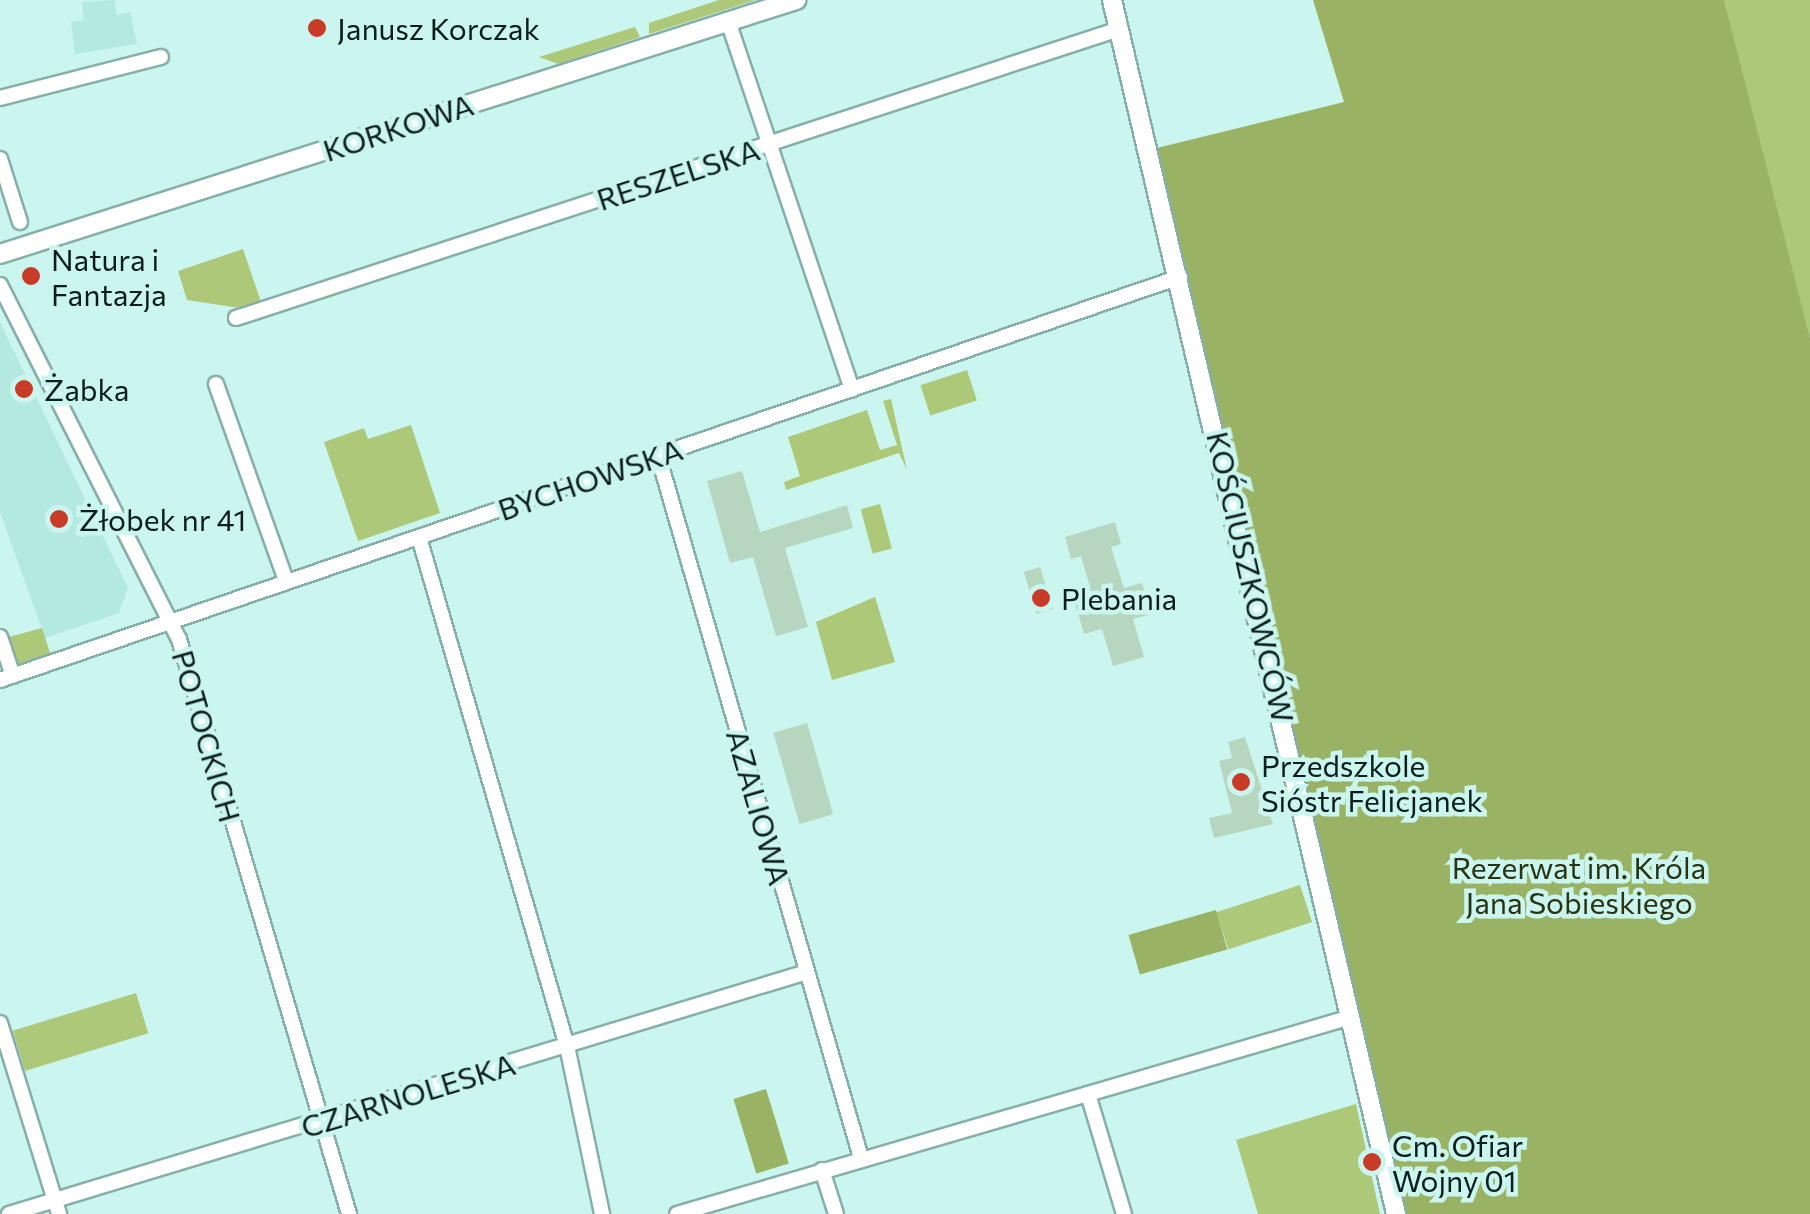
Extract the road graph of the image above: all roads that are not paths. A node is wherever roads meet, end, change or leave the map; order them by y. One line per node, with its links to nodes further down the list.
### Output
1 (796, 0): 3 (street, KORKOWA)
2 (1112, 0): 4 (street, KOŚCIUSZKOWCÓW)
3 (728, 21): 7 (street); 10 (street, KORKOWA)
4 (1119, 29): 7 (street, RESZELSKA); 11 (street, KOŚCIUSZKOWCÓW)
5 (161, 56): 6 (street)
6 (0, 98)
7 (767, 144): 13 (street, RESZELSKA); 15 (street)
8 (0, 159): 9 (street)
9 (20, 222)
10 (0, 254)
11 (1180, 277): 15 (street, BYCHOWSKA); 23 (street, KOŚCIUSZKOWCÓW)
12 (0, 285): 19 (street, POTOCKICH)
13 (236, 318)
14 (216, 384): 18 (street)
15 (852, 390): 16 (street, BYCHOWSKA)
16 (658, 456): 17 (street, BYCHOWSKA); 22 (street, AZALIOWA)
17 (419, 537): 18 (street, BYCHOWSKA); 25 (street)
18 (286, 581): 19 (street, BYCHOWSKA)
19 (172, 620): 21 (street, BYCHOWSKA); 27 (street, POTOCKICH)
20 (0, 638): 21 (street)
21 (7, 678)
22 (807, 972): 25 (street, CZARNOLESKA); 28 (street, AZALIOWA)
23 (1351, 1017): 26 (street); 37 (street, KOŚCIUSZKOWCÓW)
24 (0, 1023): 30 (street)
25 (566, 1046): 27 (street, CZARNOLESKA); 33 (street)
26 (1088, 1094): 28 (street); 36 (street)
27 (321, 1121): 30 (street, CZARNOLESKA); 32 (street, POTOCKICH)
28 (861, 1158): 29 (street)
29 (822, 1170): 34 (street); 35 (street)
30 (56, 1208): 31 (street, CZARNOLESKA)
31 (9, 1214)
32 (348, 1214)
33 (602, 1214)
34 (677, 1214)
35 (836, 1214)
36 (1124, 1214)
37 (1396, 1214)

